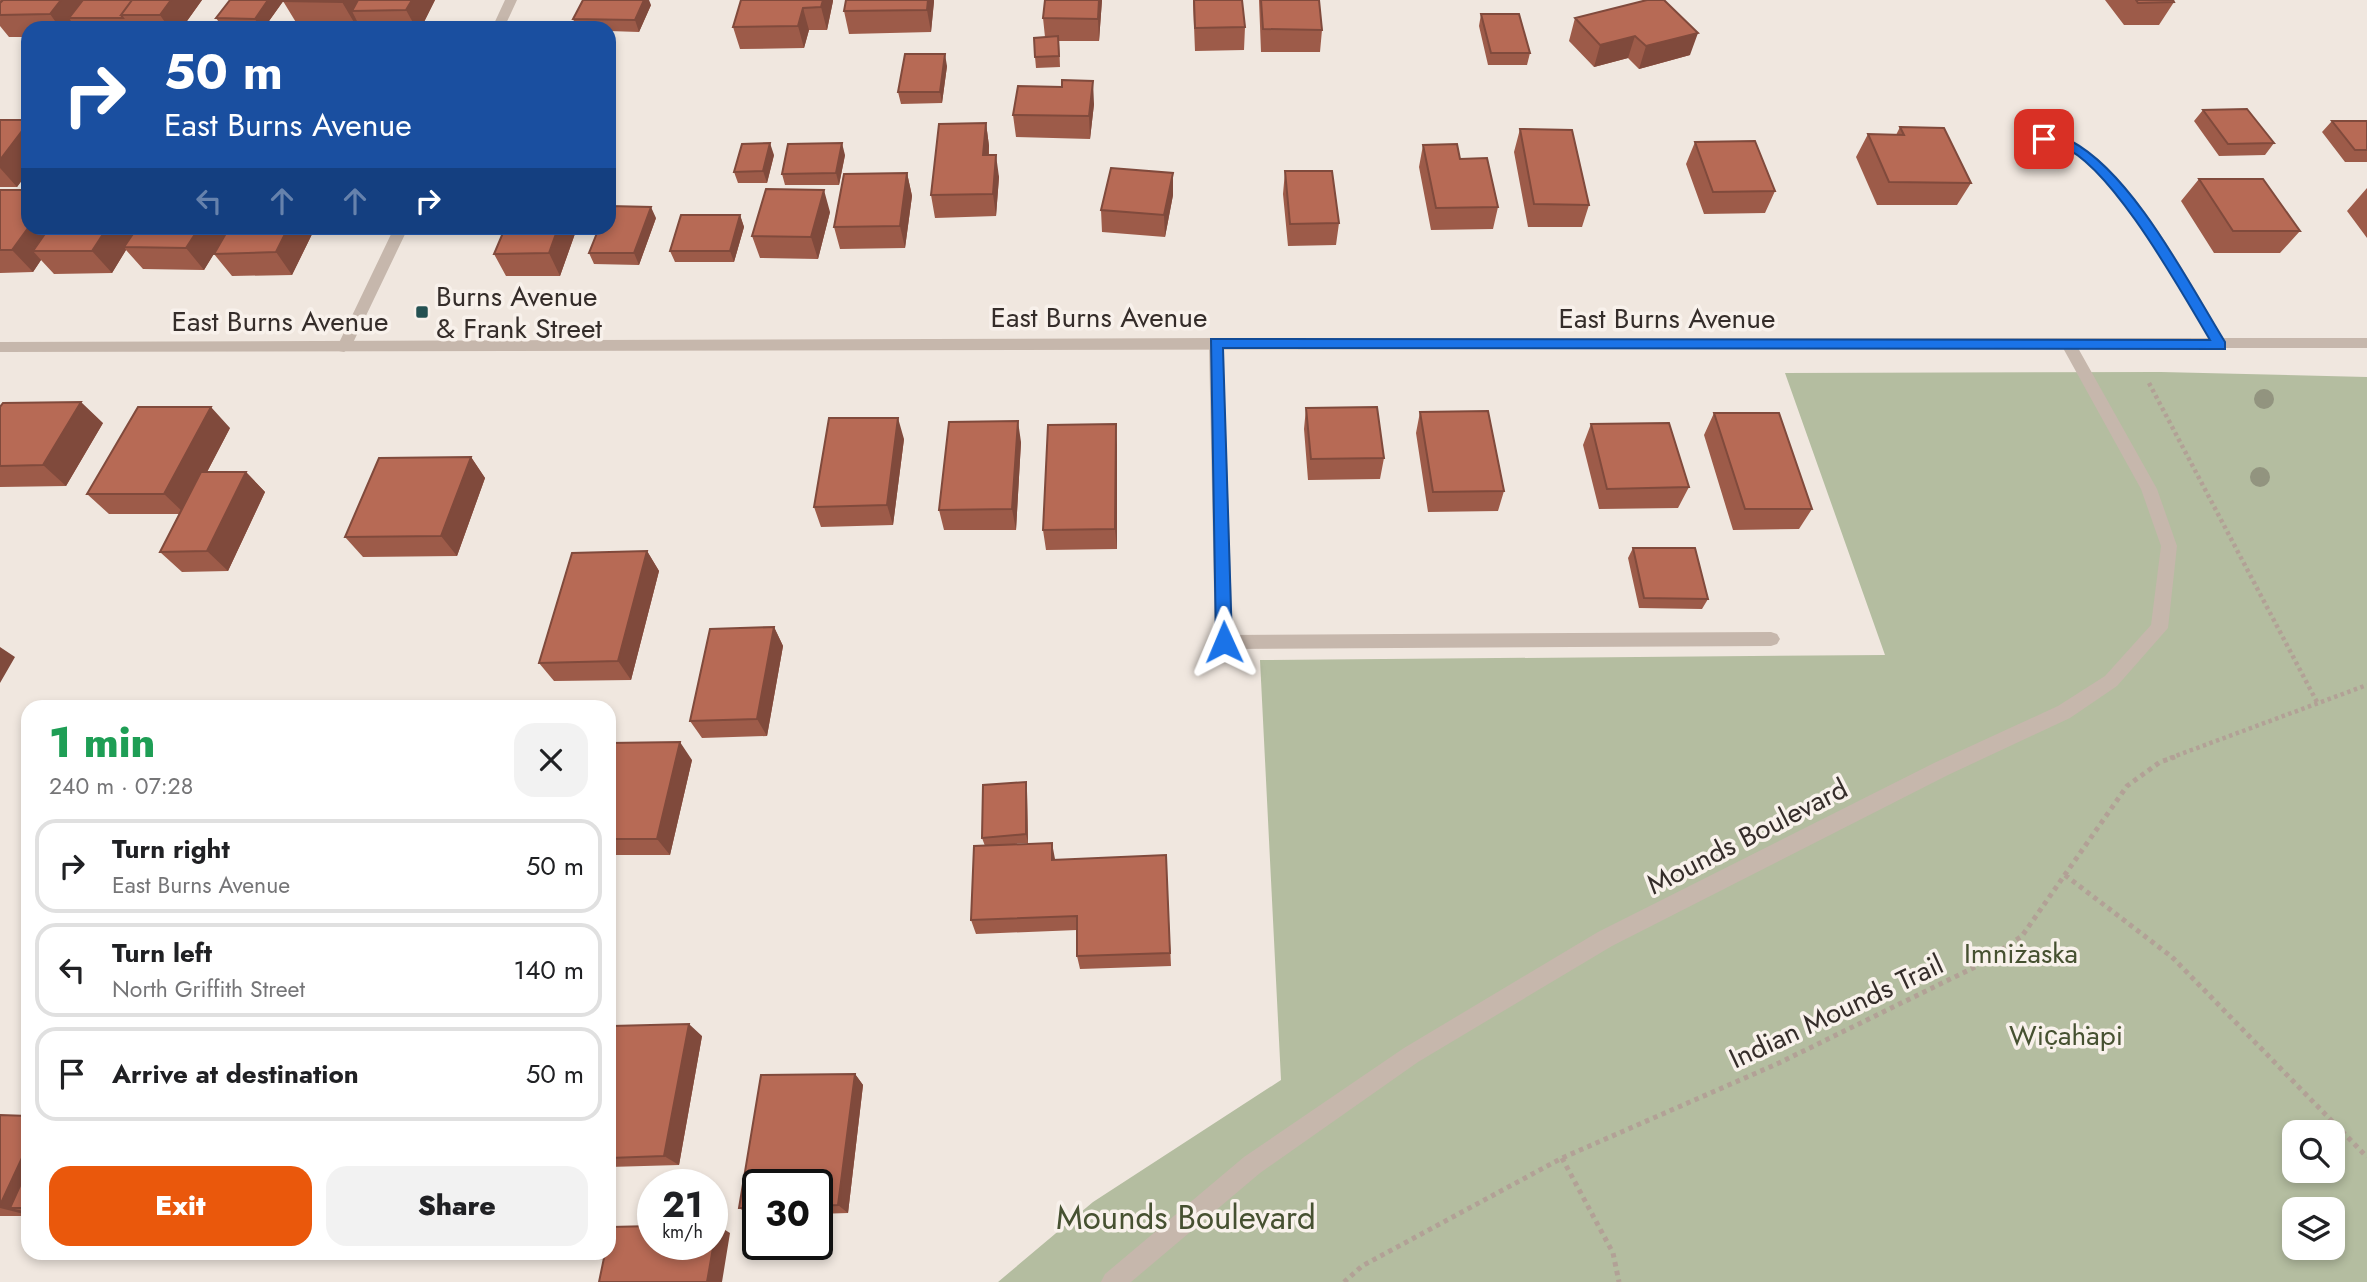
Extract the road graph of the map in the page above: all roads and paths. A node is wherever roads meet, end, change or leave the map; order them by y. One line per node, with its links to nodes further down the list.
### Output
1 (511, 0): 2 (street)
2 (501, 21)
3 (2044, 139): 8 (street)
4 (398, 235): 10 (street)
5 (1216, 343): 7 (street, East Burns Avenue); 10 (street, East Burns Avenue); 12 (street)
6 (2367, 344): 8 (street, East Burns Avenue)
7 (2069, 345): 8 (street, East Burns Avenue); 18 (street, Mounds Boulevard)
8 (2220, 345)
9 (0, 347): 10 (street, East Burns Avenue)
10 (344, 347)
11 (2149, 383): 14 (path)
12 (1771, 639)
13 (2367, 685): 14 (path, Indian Mounds Trail)
14 (2318, 704): 15 (path, Indian Mounds Trail)
15 (2065, 875): 16 (path); 17 (path, Indian Mounds Trail)
16 (2367, 1157)
17 (1562, 1158): 19 (path, Indian Mounds Trail); 20 (path)
18 (1113, 1282)
19 (1344, 1282)
20 (1619, 1282)

